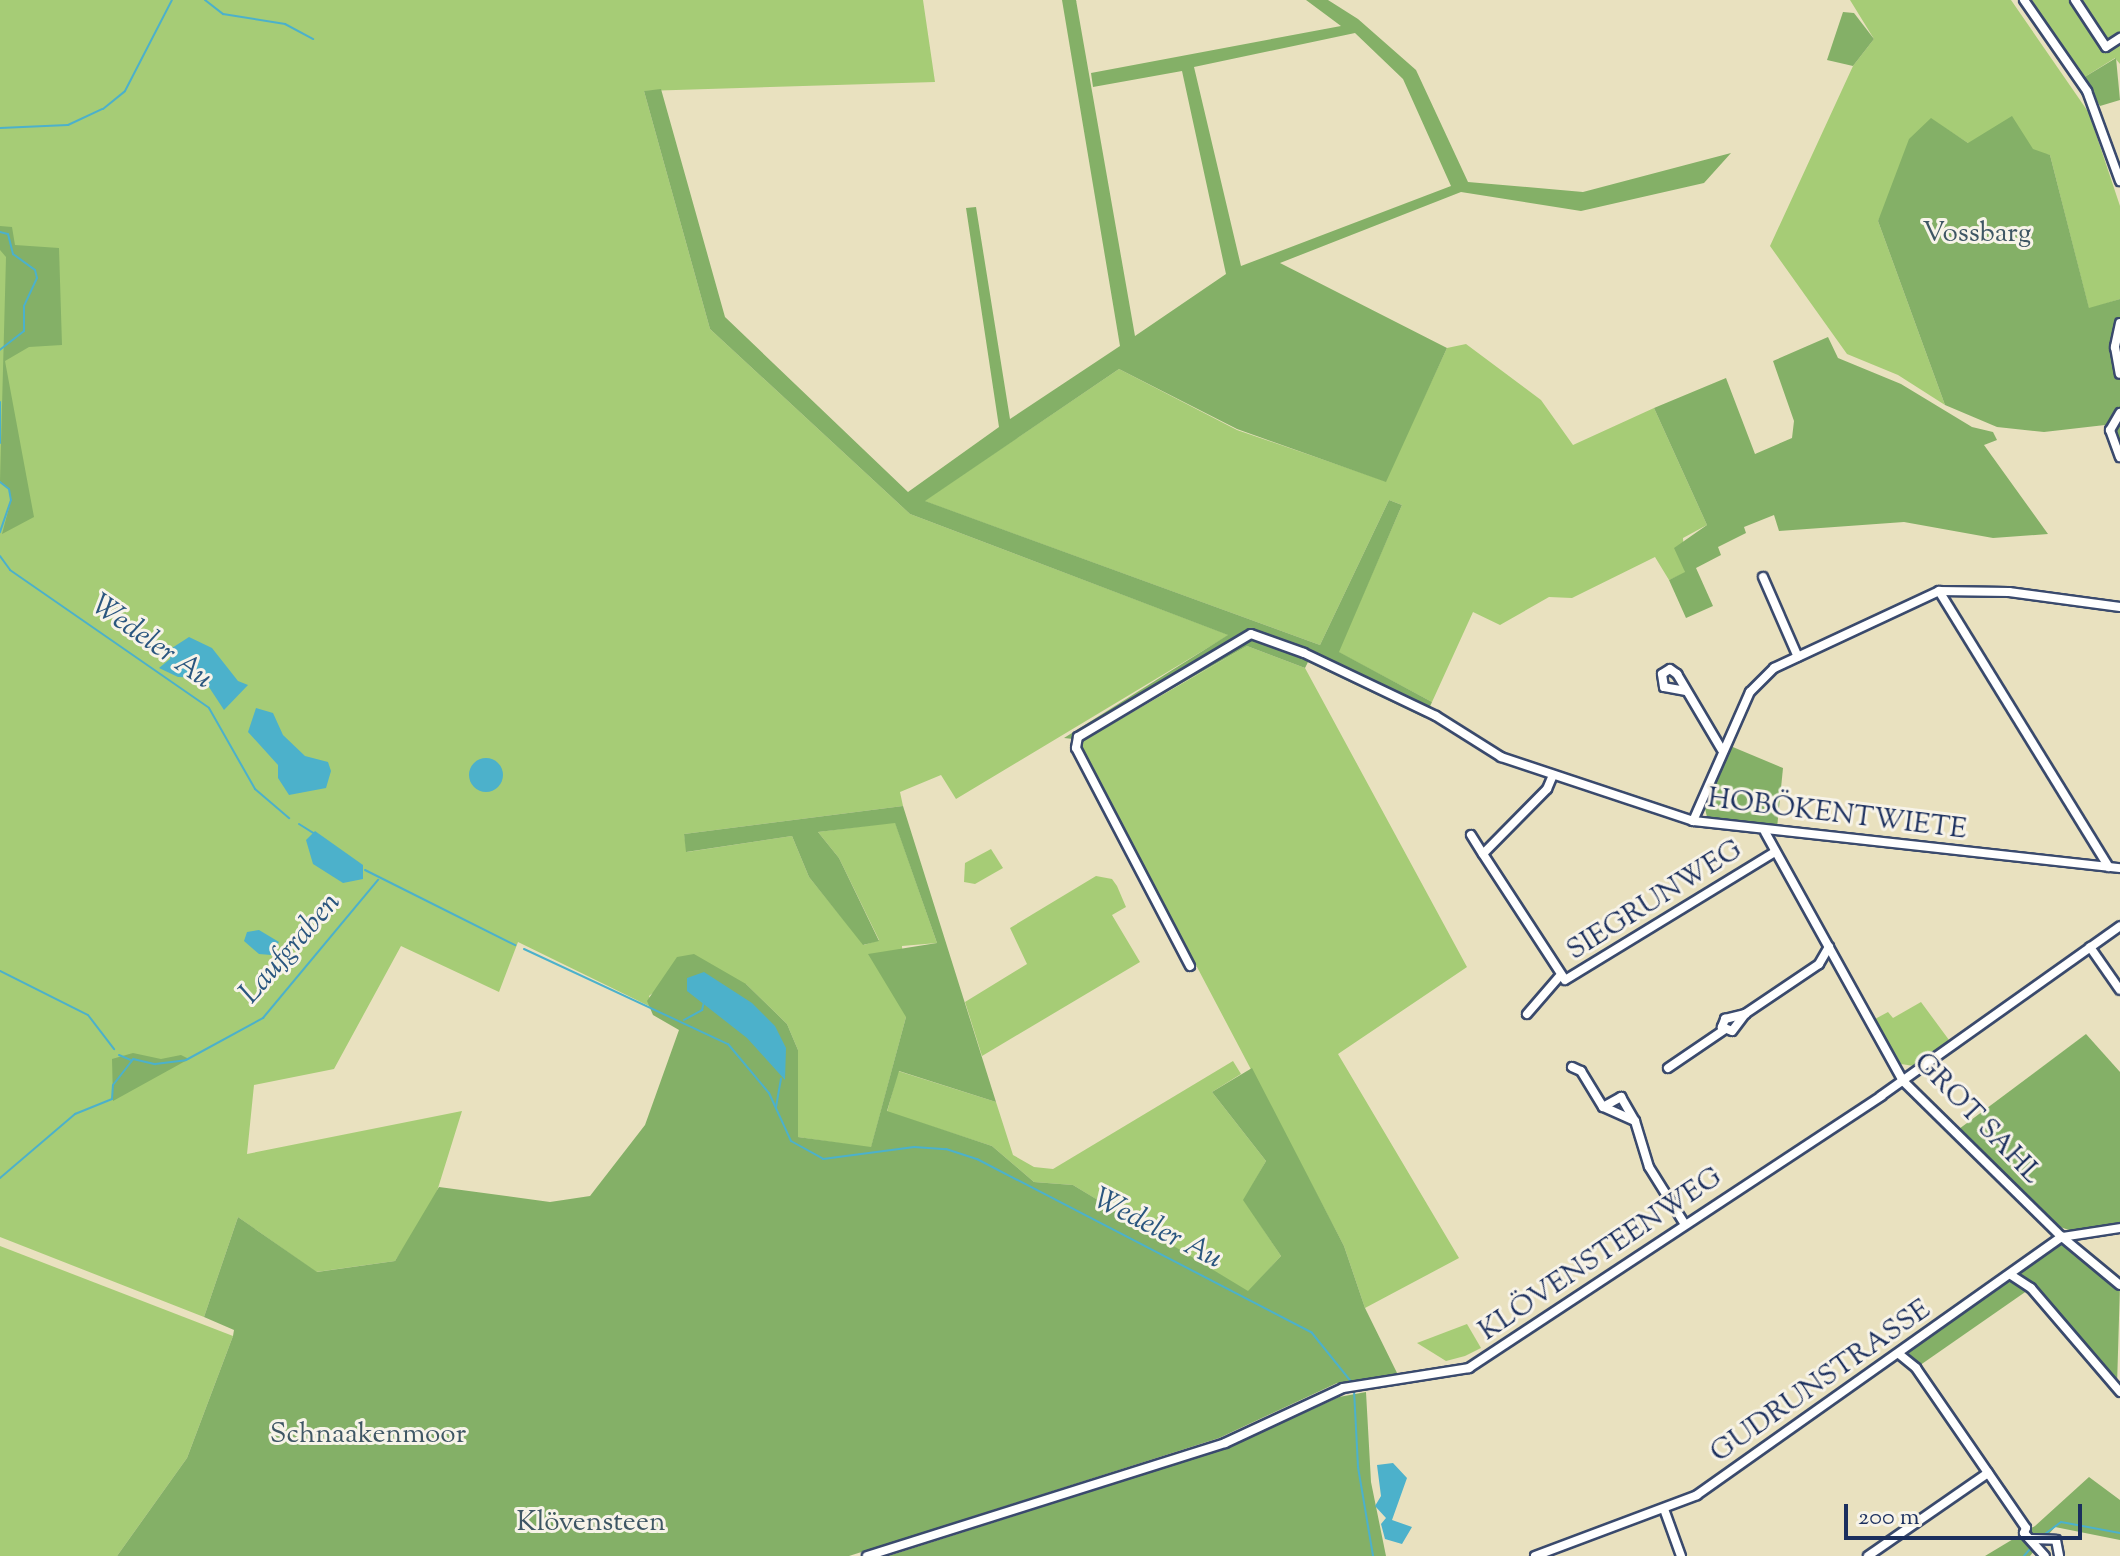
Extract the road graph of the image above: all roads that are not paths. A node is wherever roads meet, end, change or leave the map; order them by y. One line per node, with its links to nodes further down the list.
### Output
1 (2024, 0): 4 (street)
2 (2075, 0): 3 (street)
3 (2120, 38)
4 (2120, 181)
5 (2120, 323): 6 (street)
6 (2120, 374)
7 (2120, 413): 8 (street)
8 (2120, 457)
9 (1763, 577): 12 (street)
10 (1939, 591): 11 (street); 12 (street); 21 (street)
11 (2120, 607)
12 (1798, 657): 14 (street)
13 (1686, 691): 14 (street)
14 (1722, 750): 16 (street)
15 (1553, 775): 16 (street, HOBÖKENTWIETE); 20 (street); 28 (street, HOBÖKENTWIETE)
16 (1693, 821): 17 (street, HOBÖKENTWIETE)
17 (1765, 832): 19 (street, GROT SAHL); 21 (street, HOBÖKENTWIETE)
18 (1471, 835): 20 (street, SIEGRUNWEG)
19 (1773, 853): 24 (street, GROT SAHL); 29 (street, SIEGRUNWEG)
20 (1483, 854): 29 (street, SIEGRUNWEG)
21 (2109, 867): 22 (street, HOBÖKENTWIETE)
22 (2120, 868)
23 (2120, 926): 25 (street, KLÖVENSTEENWEG)
24 (1829, 947): 26 (street); 27 (street, GROT SAHL)
25 (2090, 947): 30 (street); 34 (street, KLÖVENSTEENWEG)
26 (1819, 964): 27 (street); 33 (street)
27 (1838, 965): 34 (street, GROT SAHL)
28 (1190, 966)
29 (1559, 977): 31 (street, SIEGRUNWEG)
30 (2120, 990)
31 (1527, 1014)
32 (1572, 1067): 35 (street)
33 (1668, 1068)
34 (1903, 1081): 37 (street, KLÖVENSTEENWEG); 39 (street, GROT SAHL)
35 (1603, 1107): 36 (street); 36 (street)
36 (1635, 1121): 37 (street)
37 (1684, 1223): 48 (street, KLÖVENSTEENWEG)
38 (2120, 1228): 39 (street, GUDRUNSTRASSE)
39 (2062, 1237): 40 (street, GUDRUNSTRASSE); 41 (street, GROT SAHL)
40 (2011, 1275): 42 (street, GUDRUNSTRASSE); 43 (street)
41 (2120, 1285)
42 (1899, 1354): 44 (street); 45 (street, GUDRUNSTRASSE)
43 (2120, 1392)
44 (1988, 1473): 46 (street); 51 (street)
45 (1664, 1509): 49 (street, GUDRUNSTRASSE); 50 (street)
46 (2031, 1539): 47 (street); 52 (street)
47 (2042, 1552)
48 (867, 1556)
49 (1535, 1556)
50 (1681, 1556)
51 (1868, 1556)
52 (2059, 1556)

